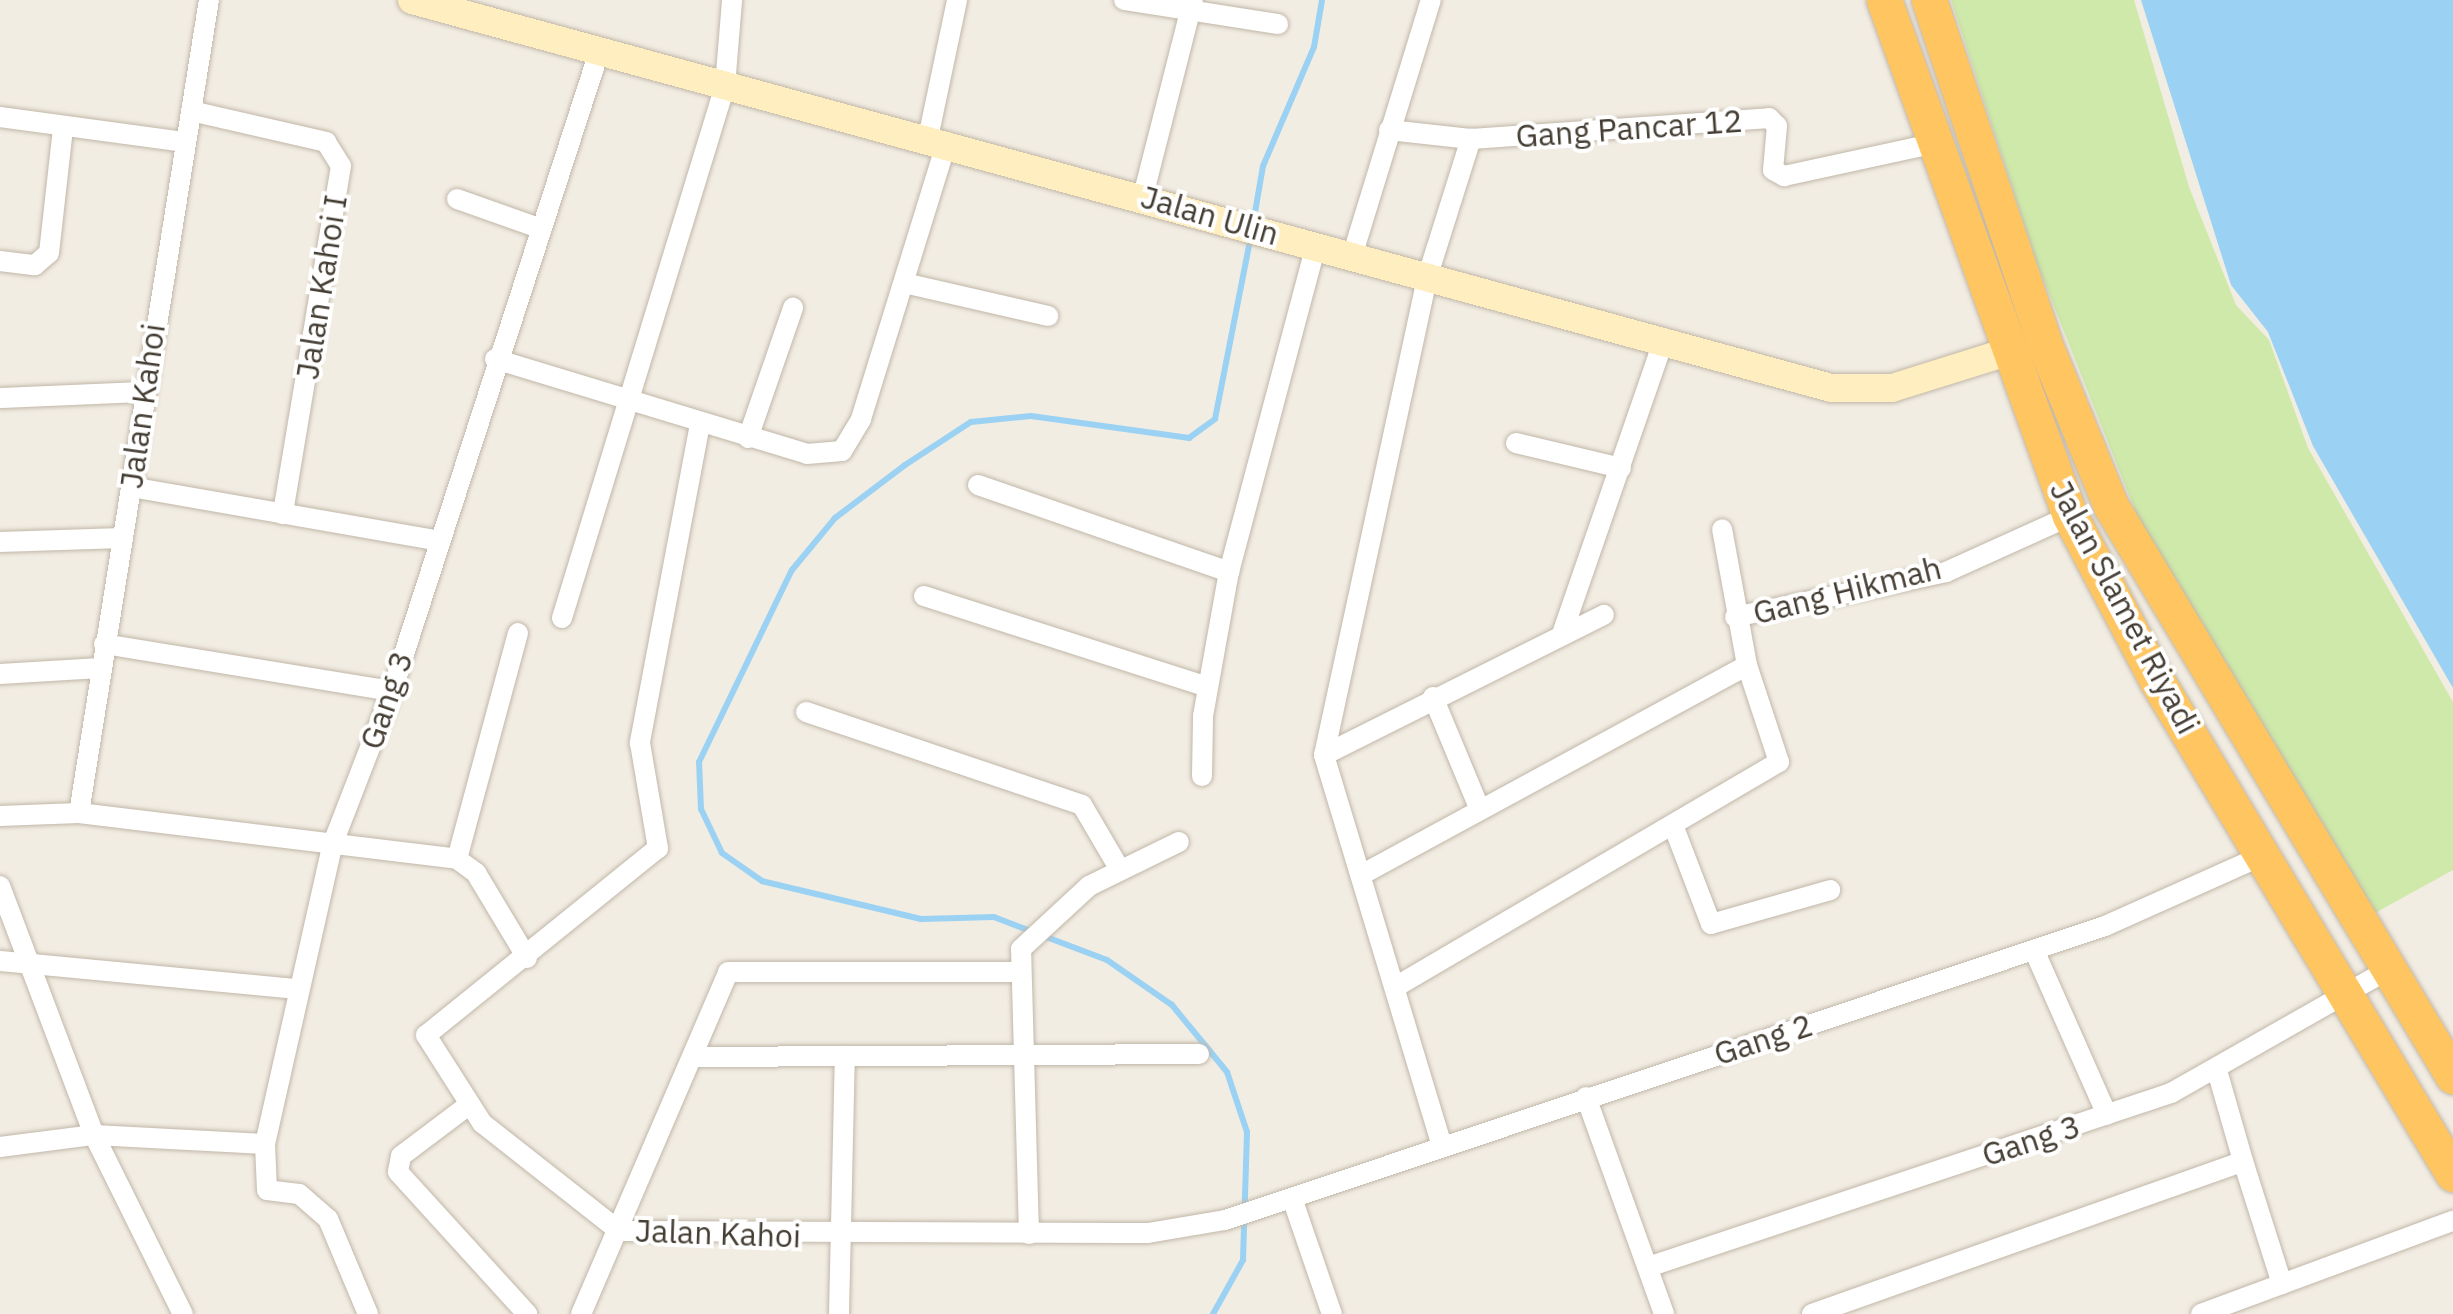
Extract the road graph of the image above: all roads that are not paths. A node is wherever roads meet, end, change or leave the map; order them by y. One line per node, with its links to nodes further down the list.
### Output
1 (210, 0): 15 (street, Jalan Kahoi)
2 (412, 0): 12 (street, Jalan Ulin)
3 (732, 0): 14 (street)
4 (958, 0): 20 (street)
5 (1124, 0): 9 (street)
6 (1430, 0): 18 (street)
7 (1884, 0): 13 (highway, Jalan Slamet Riyadi)
8 (1928, 0): 11 (highway, Jalan Slamet Riyadi)
9 (1192, 6): 10 (street); 23 (street)
10 (1278, 24)
11 (1942, 43): 13 (highway); 83 (highway, Jalan Slamet Riyadi)
12 (599, 52): 14 (street, Jalan Ulin); 25 (street, Gang 3)
13 (1903, 57): 22 (highway, Jalan Slamet Riyadi)
14 (725, 86): 20 (street, Jalan Ulin); 38 (street)
15 (191, 112): 21 (street, Jalan Kahoi); 45 (street, Jalan Kahoi I)
16 (0, 117): 17 (street)
17 (64, 128): 21 (street); 28 (street)
18 (1389, 130): 19 (street, Gang Pancar 12); 27 (street)
19 (1471, 139): 22 (street, Gang Pancar 12); 29 (street)
20 (937, 140): 23 (street, Jalan Ulin); 30 (street)
21 (185, 142): 36 (street, Jalan Kahoi)
22 (1932, 144): 34 (highway, Jalan Slamet Riyadi)
23 (1143, 196): 26 (street, Jalan Ulin)
24 (457, 198): 25 (street)
25 (539, 228): 35 (street, Gang 3)
26 (1316, 245): 27 (street, Jalan Ulin); 51 (street)
27 (1352, 253): 29 (street, Jalan Ulin)
28 (0, 262)
29 (1428, 275): 33 (street, Jalan Ulin); 66 (street)
30 (904, 284): 32 (street); 40 (street)
31 (794, 308): 40 (street)
32 (1048, 316)
33 (1662, 342): 34 (street, Jalan Ulin); 42 (street)
34 (2007, 352): 46 (highway, Jalan Slamet Riyadi)
35 (495, 360): 38 (street); 49 (street, Gang 3)
36 (143, 392): 37 (street); 44 (street, Jalan Kahoi)
37 (0, 398)
38 (626, 398): 39 (street); 55 (street)
39 (700, 424): 40 (street); 81 (street, Jalan Kahoi)
40 (748, 438)
41 (1516, 443): 42 (street)
42 (1621, 468): 56 (street)
43 (978, 485): 51 (street)
44 (131, 487): 45 (street); 48 (street, Jalan Kahoi)
45 (283, 514): 49 (street)
46 (2070, 516): 54 (street, Gang Hikmah); 74 (highway, Jalan Slamet Riyadi)
47 (1722, 530): 54 (street)
48 (122, 538): 50 (street); 58 (street, Jalan Kahoi)
49 (435, 540): 63 (street, Gang 3)
50 (0, 542)
51 (1229, 572): 62 (street)
52 (924, 596): 62 (street)
53 (1604, 615): 56 (street)
54 (1735, 617): 59 (street)
55 (562, 618)
56 (1563, 631): 64 (street)
57 (518, 633): 75 (street)
58 (104, 644): 60 (street, Jalan Kahoi); 63 (street)
59 (1746, 665): 68 (street); 71 (street)
60 (100, 668): 61 (street); 69 (street, Jalan Kahoi)
61 (0, 674)
62 (1208, 687): 67 (street)
63 (392, 691): 73 (street, Gang 3)
64 (1433, 698): 66 (street); 68 (street)
65 (806, 712): 76 (street)
66 (1324, 755): 77 (street)
67 (1202, 776)
68 (1480, 810): 77 (street)
69 (79, 813): 70 (street); 73 (street)
70 (0, 816)
71 (1673, 825): 79 (street); 85 (street)
72 (1179, 842): 76 (street)
73 (333, 843): 75 (street); 86 (street, Gang 3)
74 (2264, 854): 80 (street, Gang 2); 87 (highway, Jalan Slamet Riyadi)
75 (457, 859): 81 (street)
76 (1119, 868): 84 (street)
77 (1361, 875): 85 (street)
78 (0, 886): 82 (street)
79 (1830, 890)
80 (2034, 950): 96 (street, Gang 2); 98 (street)
81 (527, 958): 97 (street, Jalan Kahoi)
82 (10, 959): 86 (street); 99 (street)
83 (2393, 967): 87 (street, Gang 3); 88 (highway, Jalan Slamet Riyadi)
84 (1020, 972): 92 (street); 93 (street)
85 (1397, 986): 101 (street)
86 (296, 989): 100 (street, Gang 3)
87 (2347, 991): 89 (highway, Jalan Slamet Riyadi); 94 (street, Gang 3)
88 (2427, 1024): 89 (highway); 95 (highway, Jalan Slamet Riyadi)
89 (2378, 1046): 104 (highway, Jalan Slamet Riyadi)
90 (1199, 1054): 93 (street)
91 (844, 1056): 92 (street); 93 (street); 110 (street)
92 (696, 1057): 108 (street)
93 (1024, 1057): 109 (street)
94 (2218, 1074): 98 (street, Gang 3); 103 (street)
95 (2453, 1076)
96 (1586, 1097): 101 (street, Gang 2); 111 (street)
97 (466, 1107): 108 (street, Jalan Kahoi); 115 (street)
98 (2108, 1114): 111 (street, Gang 3)
99 (94, 1135): 100 (street); 102 (street); 113 (street)
100 (265, 1144): 114 (street, Gang 3)
101 (1442, 1146): 105 (street, Gang 2)
102 (0, 1147)
103 (2243, 1160): 112 (street); 120 (street)
104 (2453, 1174)
105 (1292, 1201): 106 (street, Gang 2); 118 (street)
106 (1225, 1220): 109 (street, Jalan Kahoi)
107 (2453, 1221): 112 (street)
108 (619, 1231): 110 (street, Jalan Kahoi); 116 (street)
109 (1029, 1234): 110 (street, Jalan Kahoi)
110 (840, 1237): 117 (street)
111 (1648, 1267): 119 (street)
112 (2282, 1284): 121 (street)
113 (183, 1314)
114 (368, 1314)
115 (527, 1314)
116 (581, 1314)
117 (839, 1314)
118 (1332, 1314)
119 (1664, 1314)
120 (1812, 1314)
121 (2201, 1314)

